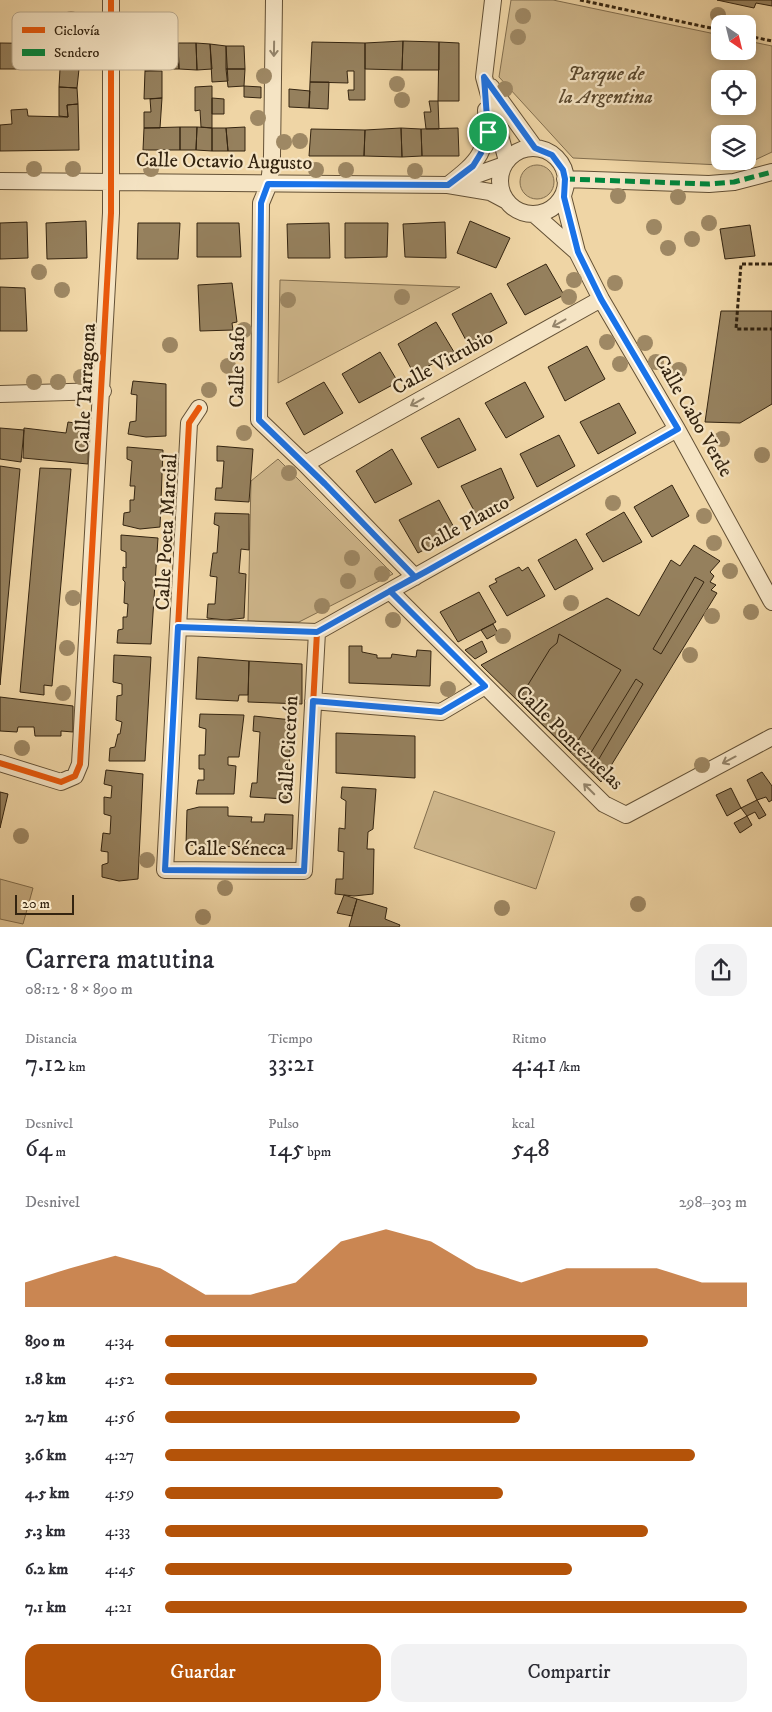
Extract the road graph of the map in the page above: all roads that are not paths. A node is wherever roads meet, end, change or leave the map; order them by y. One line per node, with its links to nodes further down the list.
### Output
1 (274, 0): 11 (street, Calle Safo, one-way to 11)
2 (493, 0): 4 (street)
3 (111, 70): 10 (street, Calle Tarragona)
4 (484, 77): 5 (street); 6 (street); 12 (street)
5 (535, 148): 6 (street); 8 (street)
6 (506, 163): 12 (street, Calle Octavio Augusto); 14 (street)
7 (772, 172): 8 (street)
8 (565, 179): 13 (street)
9 (0, 181): 10 (street, Calle Octavio Augusto)
10 (112, 182): 11 (street, Calle Octavio Augusto); 18 (street, Calle Tarragona)
11 (268, 184): 12 (street, Calle Octavio Augusto); 22 (street, Calle Safo)
12 (448, 185): 14 (street, Calle Octavio Augusto)
13 (564, 197): 15 (street); 16 (street, Calle Cabo Verde)
14 (505, 200): 15 (street)
15 (534, 214): 16 (street, Calle Cabo Verde)
16 (578, 252): 17 (street, Calle Cabo Verde)
17 (601, 299): 21 (street, Calle Cabo Verde); 22 (street, Calle Vitrubio, one-way to 22)
18 (103, 391): 19 (street); 31 (street, Calle Tarragona)
19 (0, 394)
20 (198, 408): 26 (street, Calle Poeta Marcial)
21 (678, 429): 23 (street, Calle Plauto); 25 (street, Calle Cabo Verde)
22 (305, 464): 23 (street, Calle Safo)
23 (415, 577): 24 (street, Calle Plauto)
24 (390, 591): 27 (street, Calle Plauto); 28 (street, Calle Pontezuelas)
25 (772, 602)
26 (178, 627): 27 (street); 32 (street, Calle Poeta Marcial)
27 (317, 632): 29 (street, Calle Cicerón)
28 (485, 686): 29 (street); 30 (street, Calle Pontezuelas, one-way to 28)
29 (313, 701): 33 (street, Calle Cicerón)
30 (772, 736)
31 (0, 763)
32 (165, 870): 33 (street, Calle Séneca)
33 (304, 871)

